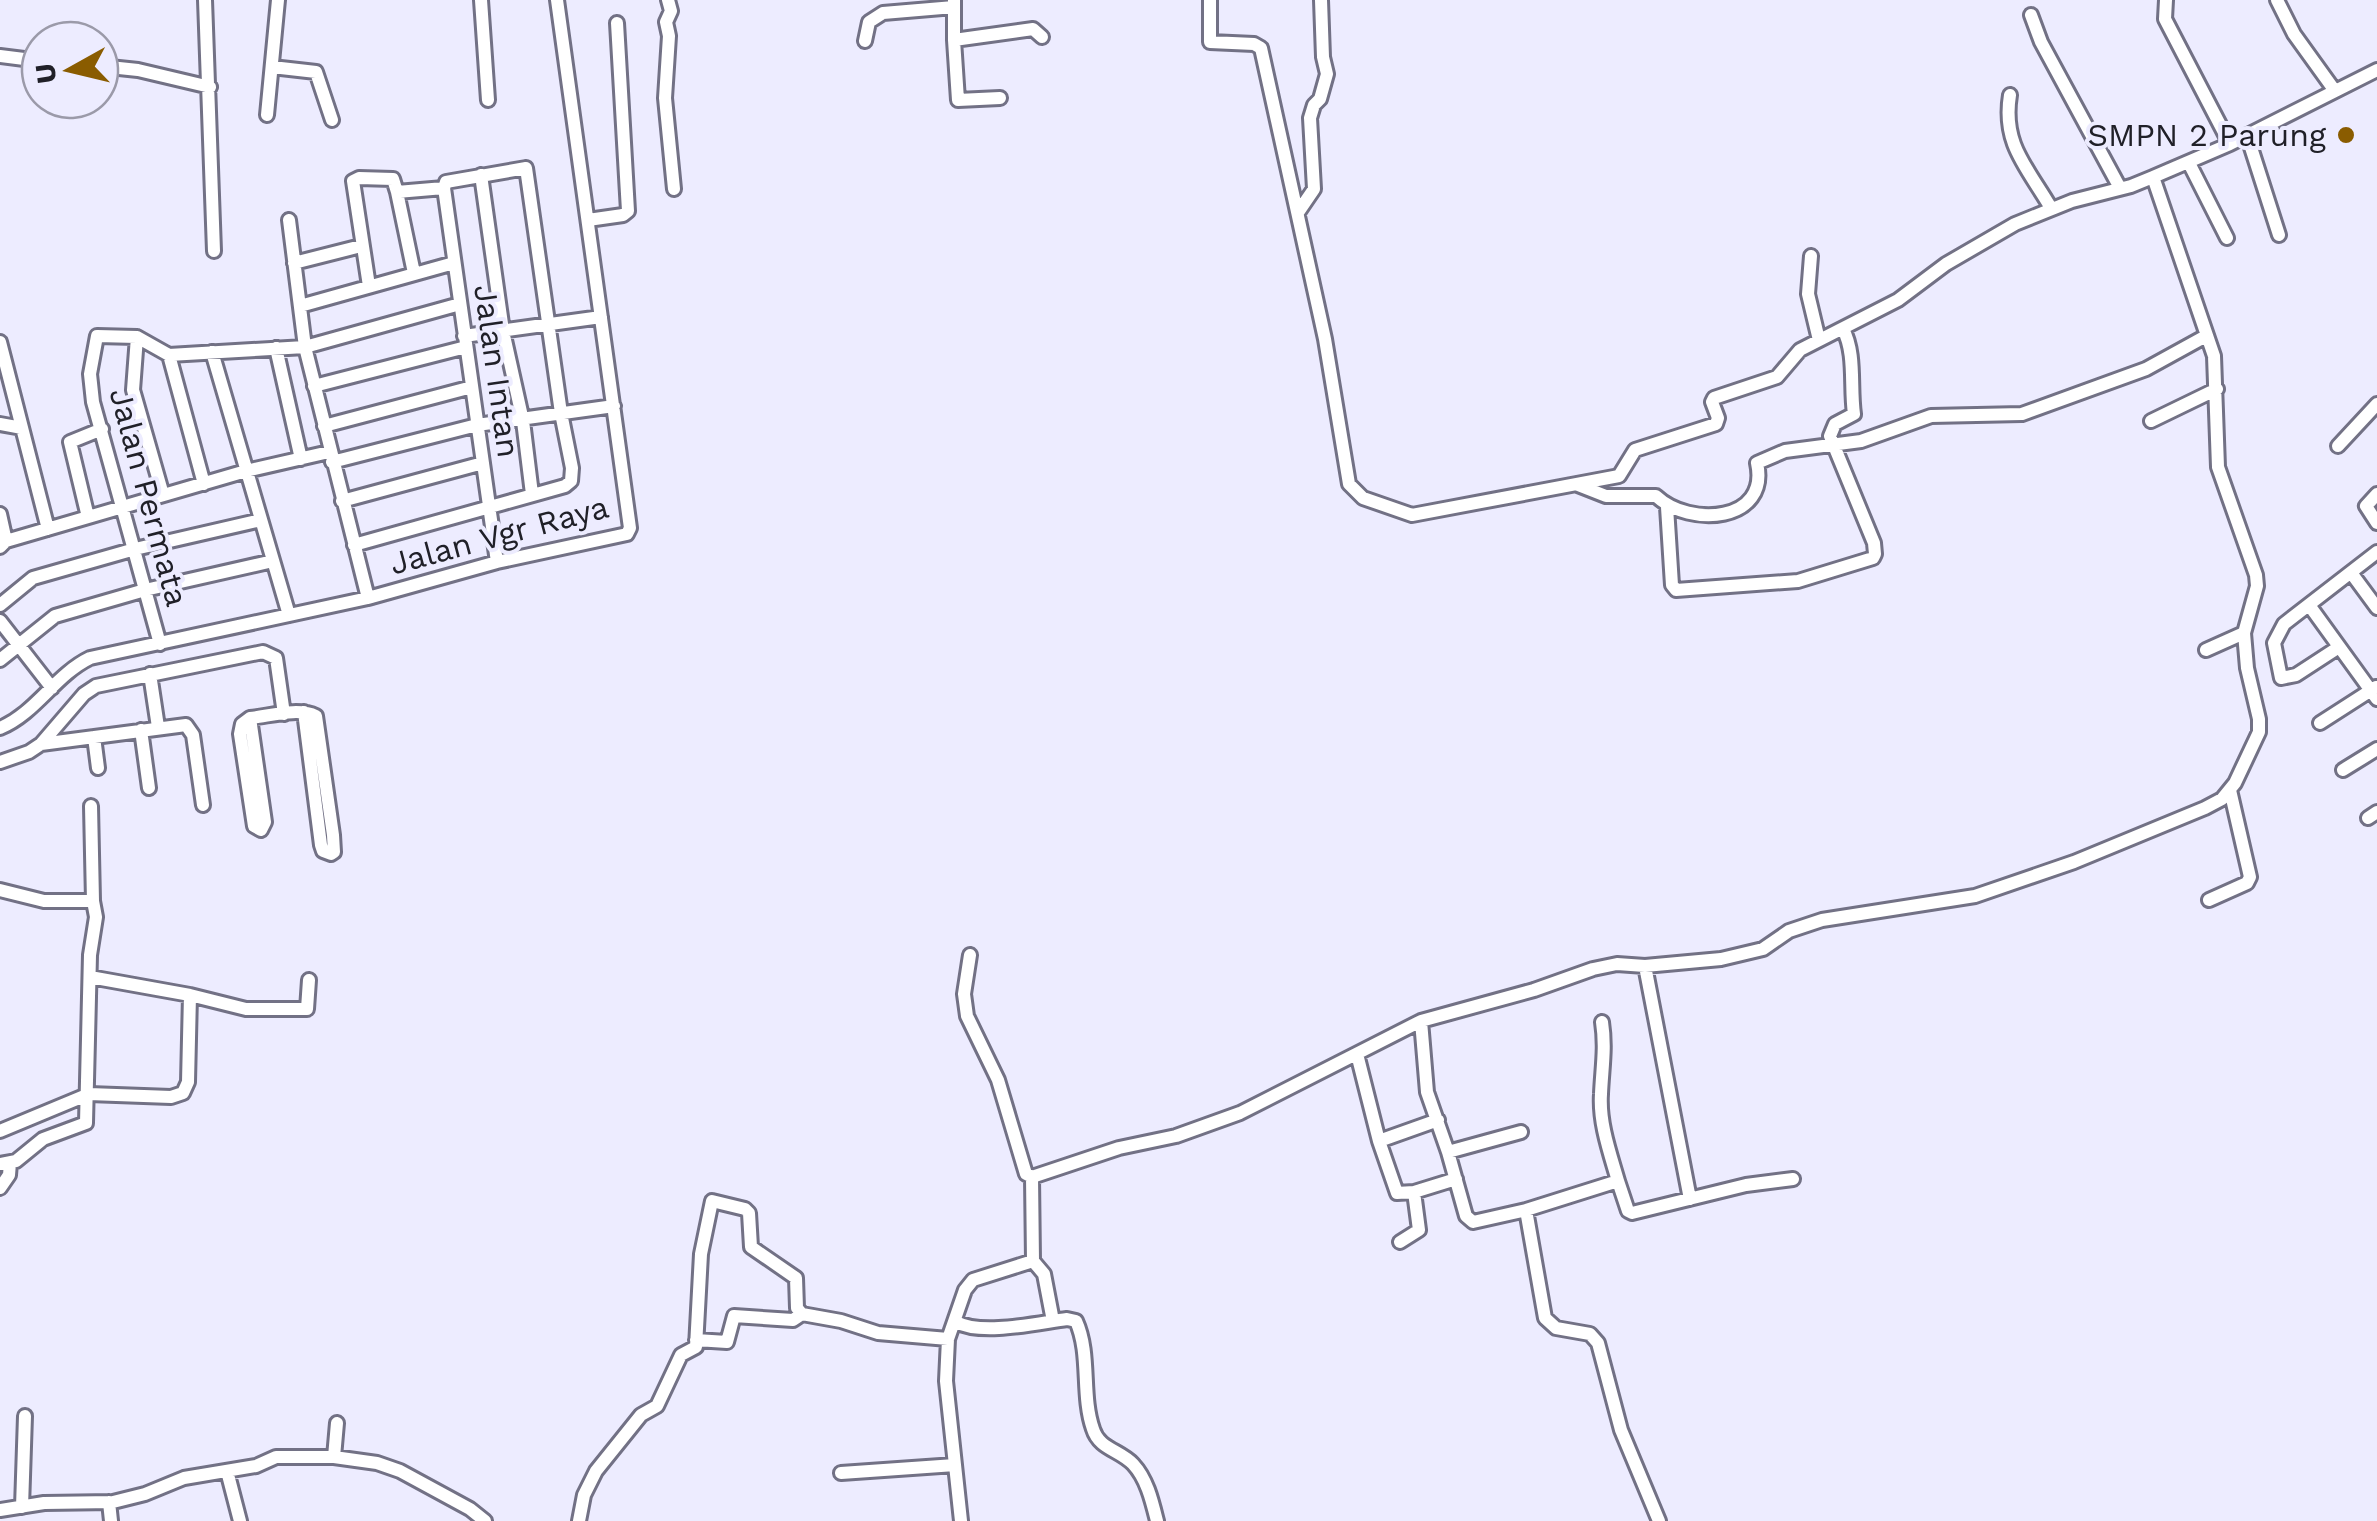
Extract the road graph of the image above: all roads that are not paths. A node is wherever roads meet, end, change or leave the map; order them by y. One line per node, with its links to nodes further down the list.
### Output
1 (205, 0): 19 (street)
2 (278, 0): 16 (street)
3 (481, 0): 23 (street)
4 (557, 0): 38 (street, Jalan Vgr Raya)
5 (668, 0): 32 (street)
6 (1210, 0): 36 (street)
7 (1321, 0): 36 (street)
8 (2166, 0): 27 (street)
9 (2277, 0): 20 (street)
10 (954, 4): 14 (street); 15 (street)
11 (2030, 15): 33 (street)
12 (617, 24): 38 (street)
13 (1042, 37): 14 (street)
14 (954, 40): 22 (street)
15 (866, 41)
16 (272, 67): 24 (street); 25 (street)
17 (120, 68): 19 (street)
18 (2377, 70): 20 (street)
19 (210, 87): 42 (street)
20 (2336, 91): 26 (street)
21 (2010, 95): 35 (street)
22 (1000, 98)
23 (488, 100)
24 (267, 115)
25 (332, 120)
26 (2247, 136): 27 (street); 39 (street)
27 (2230, 144): 28 (street)
28 (2189, 163): 30 (street); 40 (street)
29 (482, 176): 31 (street); 51 (street); 53 (street)
30 (2153, 177): 33 (street); 54 (street)
31 (444, 188): 34 (street); 44 (street, Jalan Intan)
32 (674, 188)
33 (2120, 188): 35 (street)
34 (398, 192): 41 (street); 46 (street)
35 (2051, 208): 52 (street)
36 (1299, 210): 84 (street)
37 (290, 220): 45 (street)
38 (588, 220): 50 (street, Jalan Vgr Raya)
39 (2279, 235)
40 (2228, 238)
41 (361, 246): 45 (street); 47 (street)
42 (214, 251)
43 (1811, 256): 56 (street)
44 (454, 262): 46 (street); 48 (street, Jalan Intan)
45 (294, 264): 49 (street)
46 (414, 272): 47 (street)
47 (368, 286): 49 (street)
48 (460, 304): 57 (street, Jalan Intan); 59 (street, Jalan Permata)
49 (300, 306): 59 (street)
50 (601, 316): 51 (street); 68 (street, Jalan Vgr Raya)
51 (548, 324): 53 (street); 69 (street)
52 (1843, 329): 56 (street); 77 (street)
53 (503, 330): 57 (street); 70 (street)
54 (2206, 336): 66 (street); 77 (street)
55 (137, 337): 62 (street, Jalan Permata); 76 (street, Jalan Permata); 87 (street)
56 (1819, 340): 84 (street)
57 (465, 341): 64 (street); 65 (street, Jalan Intan)
58 (0, 342): 63 (street)
59 (305, 346): 60 (street, Jalan Permata); 64 (street)
60 (276, 348): 61 (street, Jalan Permata); 80 (street)
61 (212, 352): 62 (street, Jalan Permata); 82 (street)
62 (169, 355): 83 (street)
63 (4, 377): 75 (street)
64 (314, 386): 74 (street)
65 (472, 387): 73 (street, Jalan Intan); 74 (street)
66 (2217, 389): 71 (street); 111 (street)
67 (2377, 404): 78 (street)
68 (614, 406): 69 (street); 102 (street, Jalan Vgr Raya)
69 (561, 413): 70 (street); 85 (street)
70 (523, 421): 73 (street); 85 (street)
71 (2152, 421)
72 (0, 424): 75 (street)
73 (477, 425): 79 (street); 81 (street, Jalan Intan)
74 (324, 426): 79 (street)
75 (22, 428): 96 (street)
76 (102, 429): 90 (street, Jalan Permata); 93 (street)
77 (1832, 442): 91 (street); 91 (street)
78 (2338, 446)
79 (331, 457): 80 (street); 88 (street)
80 (300, 459): 82 (street)
81 (483, 463): 88 (street); 89 (street, Jalan Intan)
82 (246, 471): 83 (street); 94 (street)
83 (204, 484): 87 (street)
84 (1576, 484): 91 (street)
85 (532, 494): 89 (street)
86 (2377, 494): 95 (street)
87 (164, 496): 90 (street)
88 (342, 501): 98 (street)
89 (489, 506): 98 (street); 102 (street, Jalan Intan)
90 (124, 507): 93 (street); 99 (street, Jalan Permata)
91 (1667, 507)
92 (0, 514): 97 (street)
93 (88, 518): 96 (street)
94 (261, 520): 99 (street); 101 (street)
95 (2377, 523)
96 (48, 529): 97 (street)
97 (3, 544)
98 (354, 544): 105 (street)
99 (135, 549): 104 (street, Jalan Permata); 106 (street)
100 (2377, 552): 103 (street)
101 (273, 561): 104 (street); 109 (street)
102 (497, 562): 105 (street, Jalan Vgr Raya)
103 (2352, 574): 107 (street); 108 (street)
104 (146, 590): 112 (street, Jalan Permata); 113 (street)
105 (368, 598): 109 (street, Jalan Vgr Raya)
106 (0, 605)
107 (2309, 606): 114 (street); 114 (street)
108 (2377, 608)
109 (290, 615): 112 (street, Jalan Vgr Raya)
110 (0, 621): 113 (street)
111 (2244, 633): 115 (street); 134 (street)
112 (160, 644): 118 (street, Jalan Vgr Raya)
113 (20, 646): 116 (street); 118 (street)
114 (2339, 647): 119 (street)
115 (2206, 650)
116 (0, 660)
117 (150, 674): 121 (street); 124 (street); 128 (street)
118 (52, 688): 125 (street, Jalan Vgr Raya)
119 (2375, 692): 123 (street)
120 (304, 712): 120 (street); 121 (street)
121 (284, 714): 122 (street)
122 (250, 718): 122 (street)
123 (2320, 723)
124 (158, 727): 126 (street); 135 (street)
125 (0, 728)
126 (141, 730): 127 (street); 133 (street)
127 (94, 737): 128 (street); 131 (street)
128 (41, 744): 130 (street)
129 (2377, 749): 132 (street)
130 (0, 762)
131 (98, 768)
132 (2343, 770)
133 (150, 788)
134 (2230, 790): 138 (street); 141 (street)
135 (203, 804)
136 (91, 806): 139 (street)
137 (0, 890): 139 (street)
138 (2209, 900)
139 (93, 901): 142 (street)
140 (970, 955): 155 (street)
141 (1645, 966): 145 (street); 161 (street)
142 (90, 977): 144 (street); 148 (street)
143 (308, 980): 144 (street)
144 (190, 995): 148 (street)
145 (1421, 1022): 147 (street); 149 (street)
146 (1602, 1022): 158 (street)
147 (1357, 1054): 152 (street); 155 (street)
148 (89, 1094): 150 (street); 154 (street)
149 (1438, 1120): 152 (street); 153 (street)
150 (0, 1131)
151 (1521, 1132): 153 (street)
152 (1379, 1140): 160 (street)
153 (1448, 1152): 156 (street)
154 (5, 1164): 159 (street)
155 (1032, 1177): 164 (street)
156 (1456, 1179): 160 (street); 162 (street)
157 (1792, 1179): 161 (street)
158 (1618, 1181): 161 (street); 162 (street)
159 (0, 1188)
160 (1414, 1192): 163 (street)
161 (1690, 1199)
162 (1526, 1210): 186 (street)
163 (1400, 1242)
164 (1033, 1261): 166 (street); 167 (street)
165 (802, 1314): 168 (street); 169 (street); 169 (street)
166 (1053, 1321): 167 (street); 185 (street)
167 (956, 1322): 168 (street)
168 (948, 1339): 173 (street)
169 (696, 1340): 183 (street)
170 (25, 1416): 177 (street)
171 (337, 1423): 172 (street)
172 (334, 1458): 174 (street); 179 (street)
173 (955, 1465): 175 (street); 184 (street)
174 (227, 1472): 176 (street); 181 (street)
175 (841, 1473)
176 (109, 1502): 177 (street); 180 (street)
177 (22, 1506): 178 (street)
178 (0, 1510)
179 (469, 1515): 182 (street)
180 (111, 1521)
181 (240, 1521)
182 (485, 1521)
183 (579, 1521)
184 (961, 1521)
185 (1157, 1521)
186 (1659, 1521)

